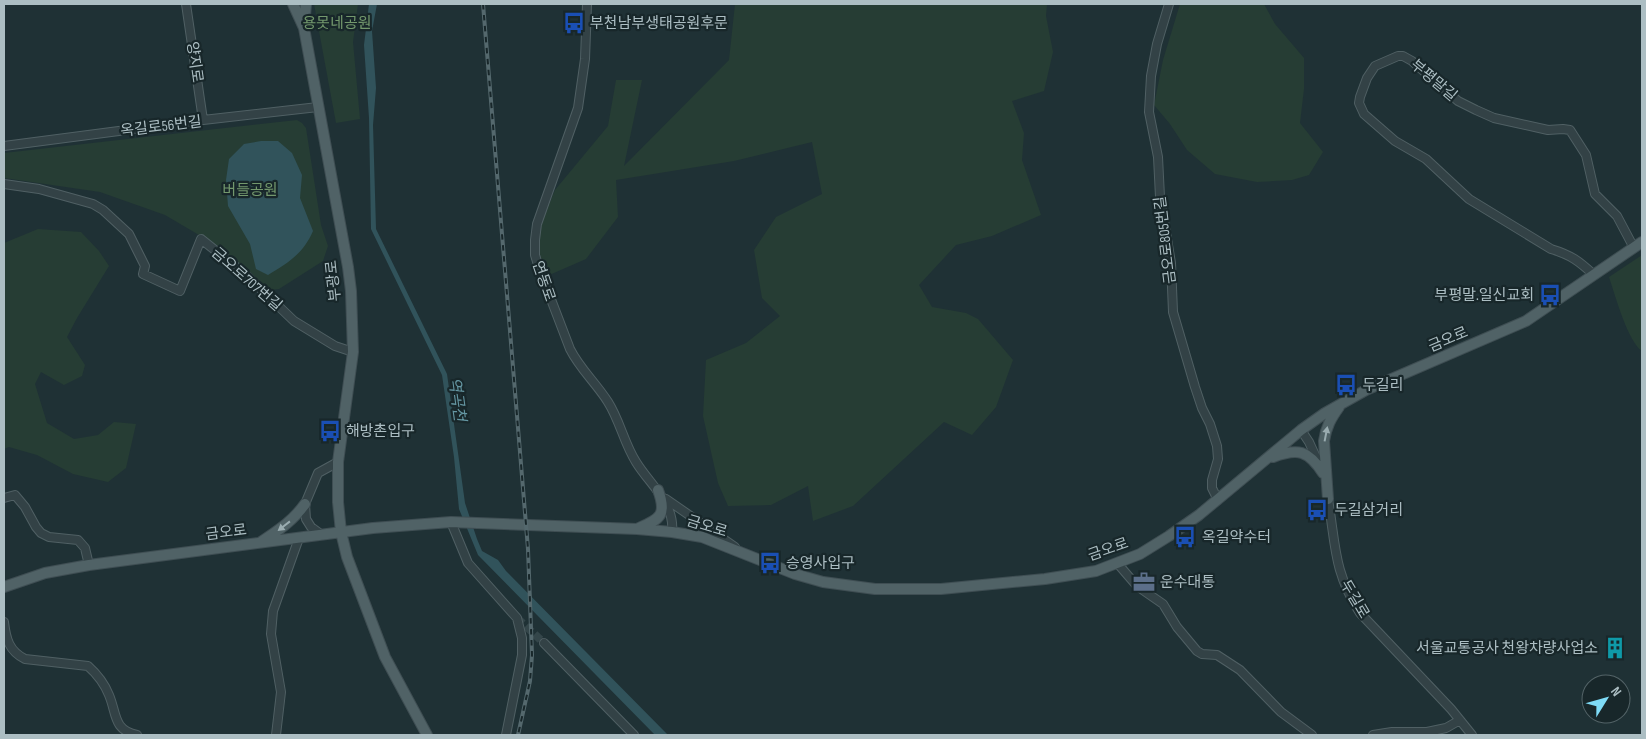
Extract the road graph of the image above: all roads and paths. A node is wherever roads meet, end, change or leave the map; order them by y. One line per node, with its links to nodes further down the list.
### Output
1 (186, 4): 8 (street, 양지로)
2 (293, 4): 6 (main road, 부광로)
3 (306, 4): 6 (main road, 부광로)
4 (587, 4): 19 (street, 연동로)
5 (1169, 4): 22 (street, 금오로805번길)
6 (304, 28): 7 (main road, 부광로)
7 (318, 107): 8 (street, 옥길로56번길); 13 (main road, 부광로)
8 (203, 120): 9 (street, 옥길로56번길)
9 (4, 146)
10 (4, 184): 13 (street, 금오로707번길)
11 (1638, 245): 12 (main road, 금오로); 12 (street, 부평말길)
12 (1594, 275): 14 (main road, 금오로)
13 (352, 352): 17 (main road, 부광로)
14 (1341, 403): 15 (main road, 금오로); 21 (main road, one-way to 14)
15 (1301, 430): 16 (main road, 금오로); 18 (street, 두길로)
16 (1267, 459): 18 (main road); 22 (main road, 금오로)
17 (338, 462): 23 (street); 26 (main road, 부광로)
18 (1323, 473): 21 (street, 두길로)
19 (658, 490): 25 (main road); 27 (street, 연동로); 31 (street)
20 (4, 498): 32 (street)
21 (1328, 499): 37 (street, 두길로)
22 (1218, 500): 33 (main road, 금오로)
23 (305, 504): 28 (street); 30 (main road, one-way to 30)
24 (454, 522): 25 (main road, 금오로); 26 (main road, 금오로); 41 (street)
25 (637, 529): 27 (main road, 금오로)
26 (341, 532): 28 (main road, 금오로); 40 (main road, 부광로)
27 (672, 532): 31 (main road, 금오로)
28 (324, 535): 29 (main road, 금오로)
29 (299, 538): 30 (main road, 금오로); 39 (street)
30 (259, 543): 32 (main road, 금오로)
31 (749, 556): 33 (main road, 금오로)
32 (89, 564): 34 (main road, 금오로)
33 (1118, 564): 43 (street)
34 (4, 587)
35 (4, 622): 38 (street)
36 (544, 643): 42 (street)
37 (1460, 720): 44 (street); 45 (street, 두길로)
38 (137, 735)
39 (276, 735)
40 (426, 735)
41 (506, 735)
42 (634, 735)
43 (1312, 735)
44 (1373, 735)
45 (1472, 735)

